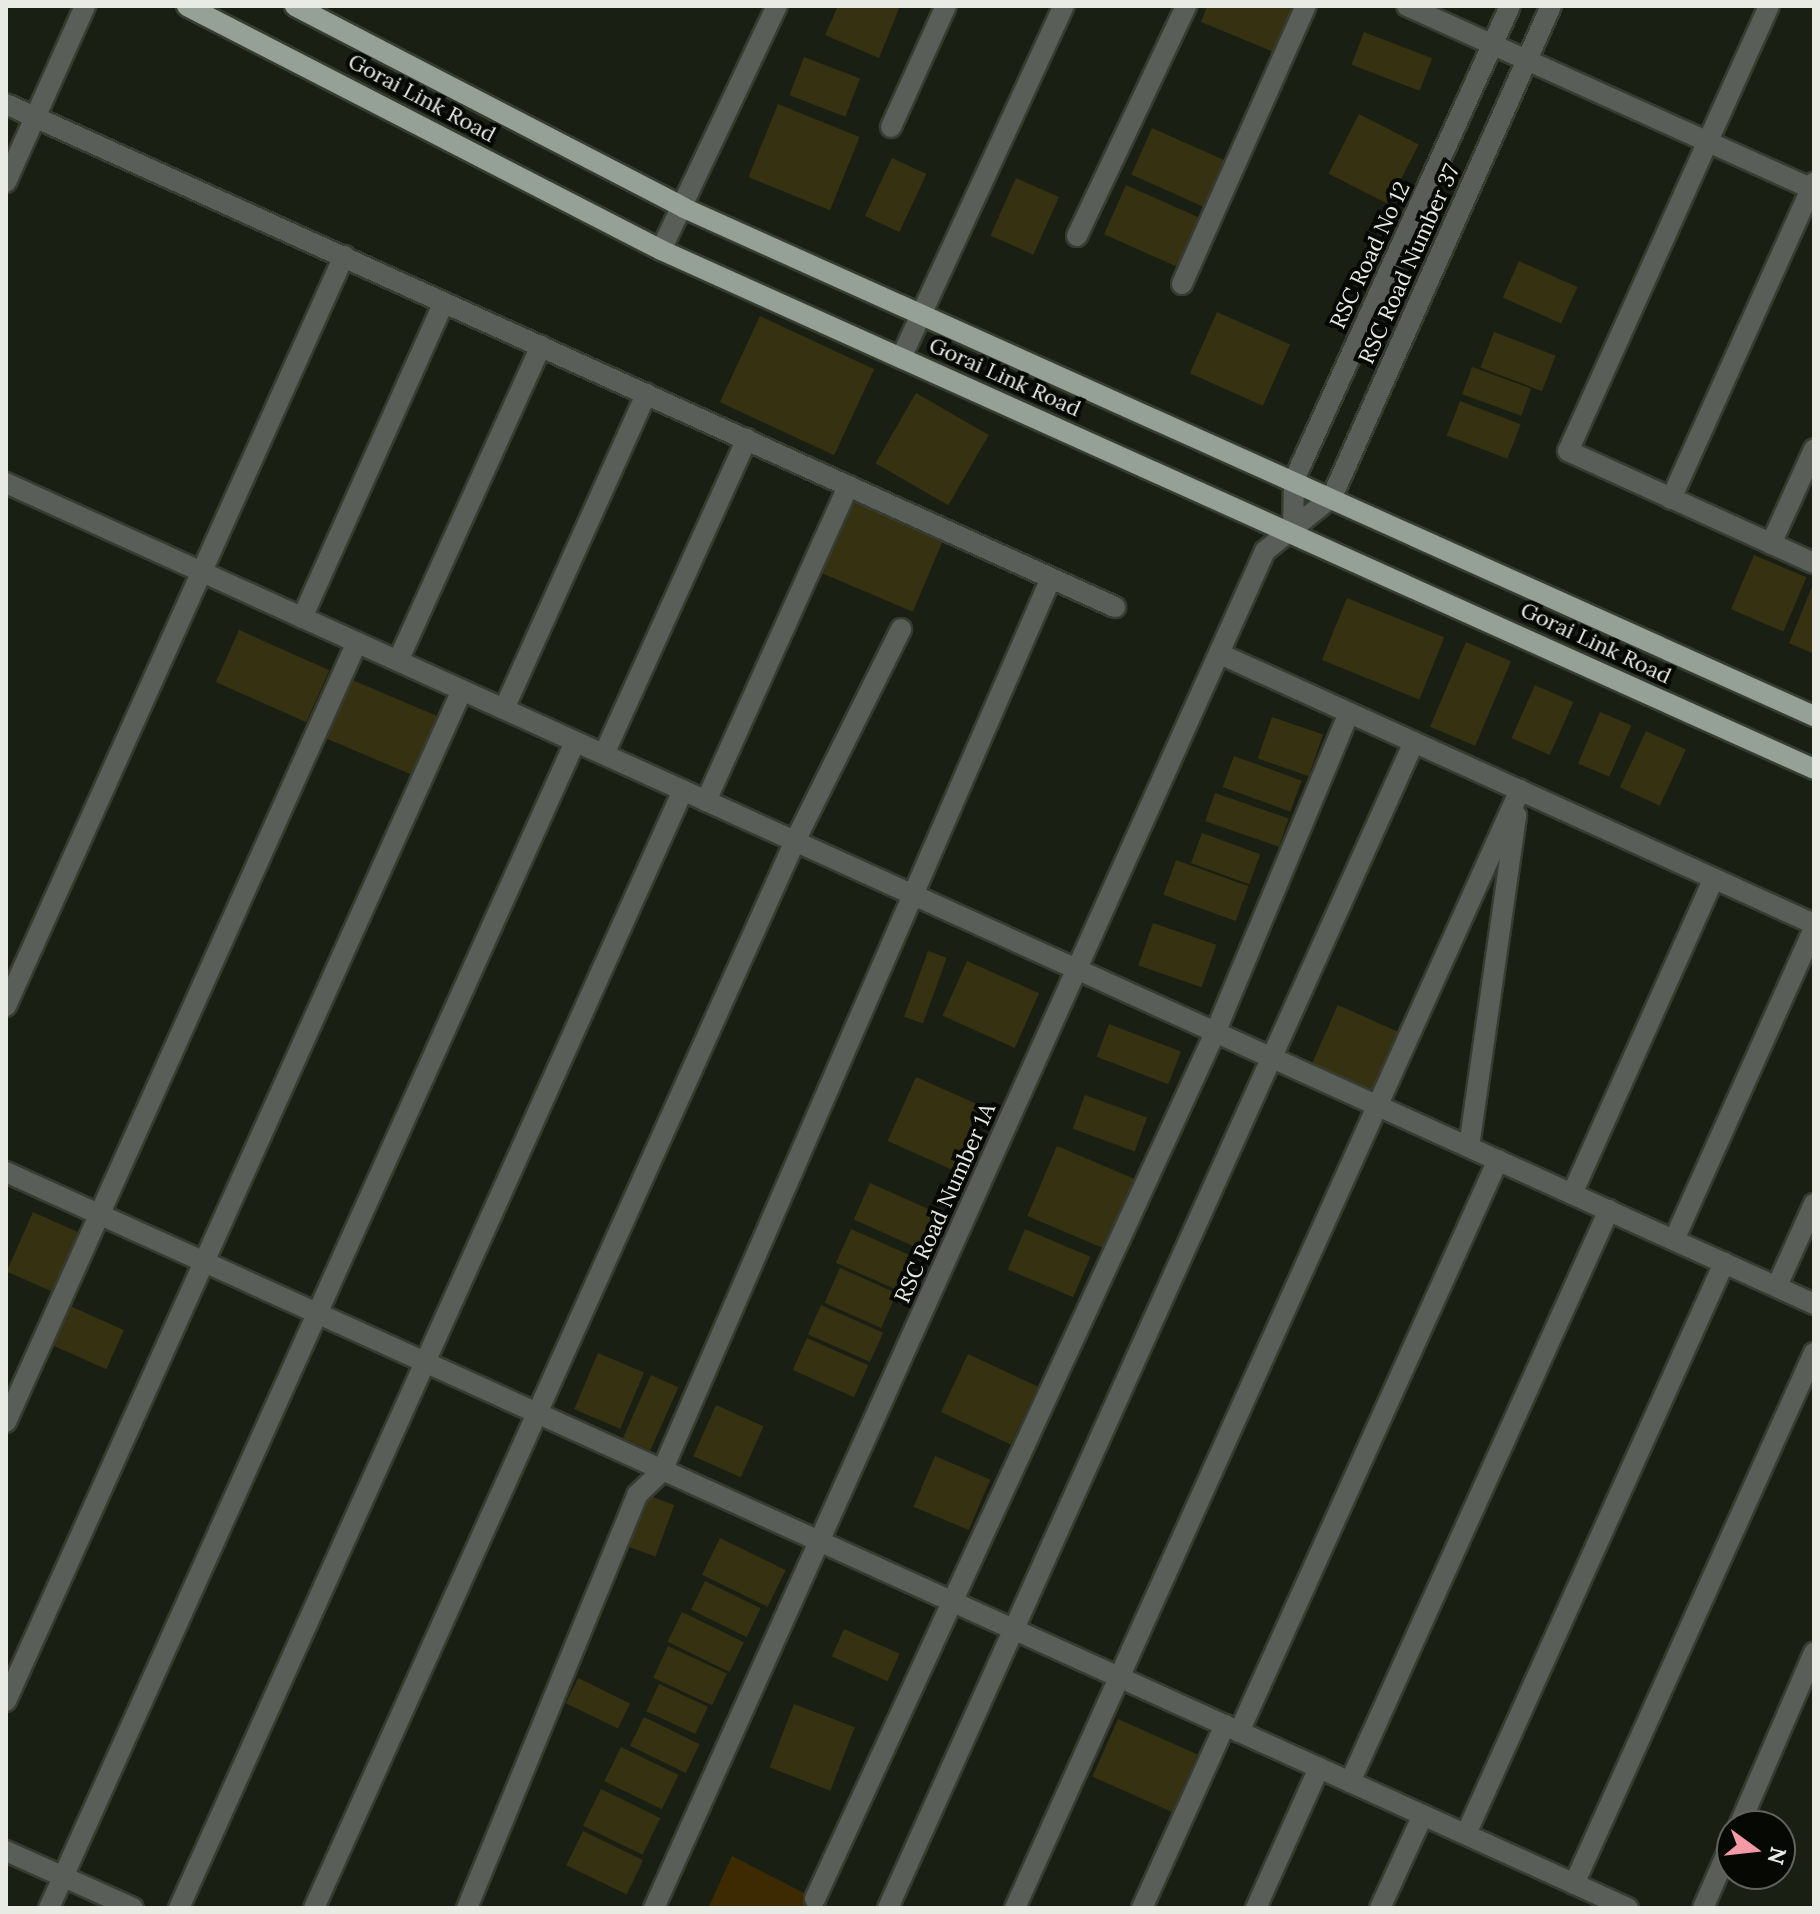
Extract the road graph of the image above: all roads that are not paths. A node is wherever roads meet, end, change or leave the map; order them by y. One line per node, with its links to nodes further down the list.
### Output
1 (85, 6): 16 (street)
2 (187, 6): 23 (main road, Gorai Link Road)
3 (295, 6): 21 (main road, Gorai Link Road)
4 (777, 6): 21 (street)
5 (946, 6): 17 (street)
6 (1064, 6): 27 (street)
7 (1186, 6): 22 (street)
8 (1306, 6): 25 (street)
9 (1407, 6): 13 (street)
10 (1510, 6): 13 (street, RSC Road No 12)
11 (1551, 6): 14 (street, RSC Road Number 37)
12 (1769, 6): 18 (street)
13 (1492, 45): 14 (street); 33 (street, RSC Road No 12)
14 (1526, 60): 18 (street); 36 (street, RSC Road Number 37)
15 (6, 104): 16 (street)
16 (40, 119): 19 (street); 24 (street)
17 (891, 127)
18 (1707, 142): 20 (street); 37 (street)
19 (6, 182)
20 (1813, 187): 37 (street)
21 (684, 208): 23 (street); 27 (main road, Gorai Link Road)
22 (1077, 236)
23 (661, 250): 29 (main road, Gorai Link Road)
24 (344, 256): 26 (street); 41 (street)
25 (1182, 284)
26 (444, 302): 28 (street); 44 (street)
27 (920, 317): 29 (street); 33 (main road, Gorai Link Road)
28 (541, 346): 30 (street); 48 (street)
29 (901, 358): 38 (main road, Gorai Link Road)
30 (646, 394): 31 (street); 50 (street)
31 (747, 439): 35 (street); 55 (street)
32 (1814, 449): 39 (street)
33 (1294, 480): 36 (main road, Gorai Link Road); 38 (street, RSC Road No 12)
34 (6, 483): 41 (street)
35 (848, 486): 42 (street); 59 (street)
36 (1332, 497): 38 (street, RSC Road Number 37); 52 (main road, Gorai Link Road)
37 (1671, 499): 39 (street)
38 (1293, 529): 47 (street, RSC Road Number 1A); 56 (main road, Gorai Link Road)
39 (1771, 544): 40 (street)
40 (1814, 563)
41 (201, 572): 44 (street); 65 (street)
42 (1051, 578): 43 (street); 62 (street)
43 (1115, 607)
44 (302, 618): 46 (street)
45 (901, 629): 60 (street)
46 (357, 642): 48 (street); 75 (street)
47 (1220, 654): 51 (street); 64 (street, RSC Road Number 1A)
48 (398, 661): 49 (street)
49 (462, 690): 50 (street); 77 (street)
50 (504, 709): 53 (street)
51 (1349, 713): 54 (street); 66 (street)
52 (1814, 716)
53 (575, 742): 55 (street); 81 (street)
54 (1414, 742): 58 (street); 67 (street)
55 (604, 754): 57 (street)
56 (1814, 769)
57 (683, 790): 59 (street); 83 (street)
58 (1520, 790): 61 (street); 68 (street); 69 (street)
59 (706, 801): 60 (street)
60 (795, 841): 62 (street); 84 (street)
61 (1714, 878): 63 (street); 72 (street)
62 (909, 893): 64 (street); 86 (street)
63 (1814, 926): 76 (street)
64 (1077, 969): 66 (street); 87 (street, RSC Road Number 1A)
65 (6, 1006)
66 (1215, 1033): 67 (street); 88 (street)
67 (1272, 1057): 68 (street); 89 (street)
68 (1378, 1106): 69 (street); 91 (street)
69 (1469, 1147): 70 (street)
70 (1498, 1160): 72 (street); 93 (street)
71 (6, 1172): 75 (street)
72 (1572, 1194): 74 (street)
73 (1814, 1204): 79 (street)
74 (1609, 1210): 76 (street); 95 (street)
75 (100, 1214): 77 (street); 85 (street)
76 (1674, 1240): 78 (street)
77 (204, 1262): 81 (street); 92 (street)
78 (1724, 1263): 79 (street); 98 (street)
79 (1777, 1286): 80 (street)
80 (1814, 1304)
81 (318, 1313): 83 (street); 100 (street)
82 (1814, 1353): 102 (street)
83 (425, 1362): 84 (street); 106 (street)
84 (537, 1413): 86 (street); 107 (street)
85 (6, 1422)
86 (662, 1471): 87 (street); 108 (street)
87 (819, 1541): 88 (street); 109 (street, RSC Road Number 1A)
88 (948, 1600): 89 (street); 103 (street)
89 (1014, 1629): 91 (street); 110 (street)
90 (1814, 1653): 96 (street)
91 (1119, 1677): 93 (street); 111 (street)
92 (6, 1701)
93 (1232, 1728): 94 (street); 112 (street)
94 (1319, 1768): 95 (street); 113 (street)
95 (1350, 1782): 97 (street)
96 (1746, 1810)
97 (1423, 1815): 98 (street); 114 (street)
98 (1466, 1834): 102 (street)
99 (6, 1851): 100 (street)
100 (63, 1877): 104 (street); 105 (street)
101 (1716, 1878): 116 (street)
102 (1574, 1884): 115 (street)
103 (815, 1899)
104 (49, 1908)
105 (133, 1908)
106 (179, 1908)
107 (314, 1908)
108 (467, 1908)
109 (654, 1908)
110 (888, 1908)
111 (1015, 1908)
112 (1142, 1908)
113 (1256, 1908)
114 (1380, 1908)
115 (1628, 1908)
116 (1703, 1908)

